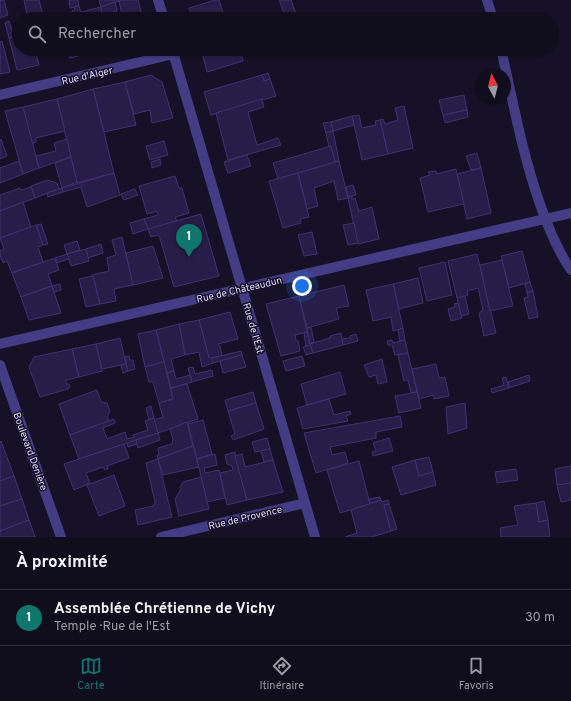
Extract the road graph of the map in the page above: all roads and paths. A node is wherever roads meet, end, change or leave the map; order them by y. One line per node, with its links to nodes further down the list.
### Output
1 (158, 0): 3 (street)
2 (487, 0): 4 (street)
3 (162, 12)
4 (491, 12)
5 (157, 56): 8 (street, Rue d'Alger)
6 (174, 56): 12 (street, Rue de l'Est)
7 (502, 56): 10 (street)
8 (0, 95)
9 (571, 213): 10 (street, Rue de Châteaudun)
10 (545, 219): 11 (street); 12 (street, Rue de Châteaudun)
11 (571, 270)
12 (243, 289): 13 (street, Rue de Châteaudun); 15 (street, Rue de l'Est)
13 (0, 344)
14 (0, 365): 16 (street, Boulevard Denière)
15 (305, 503): 17 (street, Rue de Provence); 18 (street, Rue de l'Est)
16 (61, 537)
17 (161, 537)
18 (315, 537)

